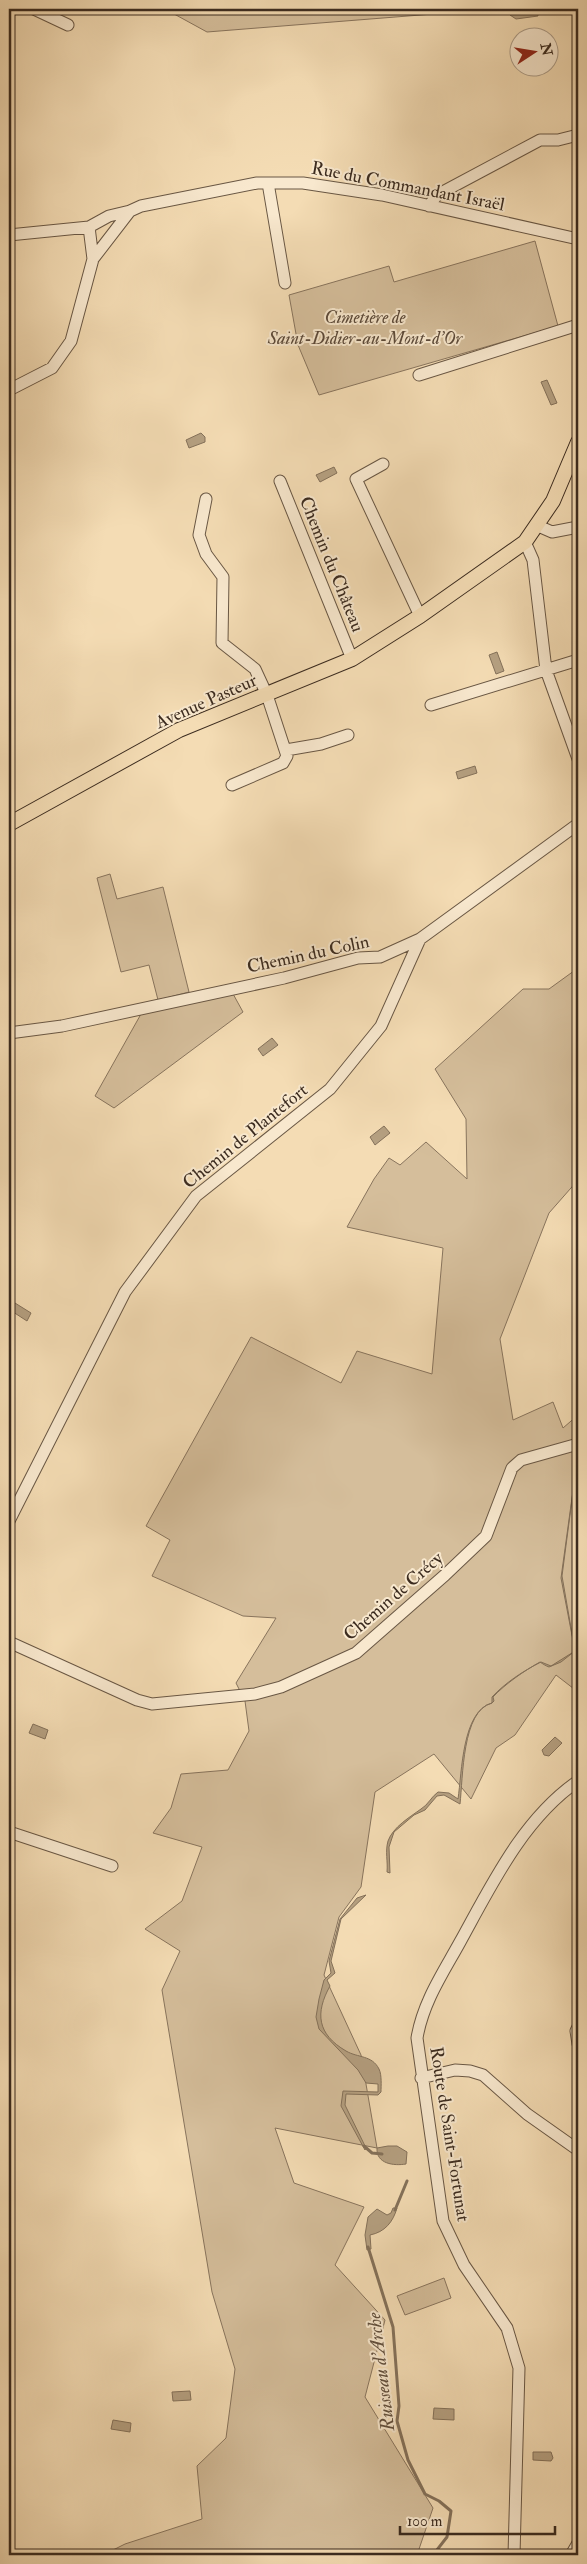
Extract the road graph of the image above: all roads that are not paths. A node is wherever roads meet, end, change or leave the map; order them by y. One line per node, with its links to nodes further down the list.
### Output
1 (9, 9): 2 (street)
2 (14, 9)
3 (34, 9): 4 (street)
4 (68, 26)
5 (578, 135): 7 (street)
6 (268, 183): 7 (street, Rue du Commandant Israël); 8 (street, Rue du Commandant Israël); 13 (street)
7 (429, 206): 11 (street, Rue du Commandant Israël)
8 (130, 211): 9 (street, Rue du Commandant Israël); 12 (street)
9 (89, 227): 10 (street); 12 (street)
10 (9, 235)
11 (578, 239)
12 (92, 259): 16 (street)
13 (285, 283)
14 (578, 325): 15 (street)
15 (418, 375)
16 (9, 390)
17 (578, 442): 21 (main road, Avenue Pasteur)
18 (383, 464): 24 (street)
19 (280, 481): 25 (street, Chemin du Château)
20 (206, 499): 28 (street)
21 (536, 525): 22 (street); 23 (main road, Avenue Pasteur)
22 (578, 527)
23 (525, 542): 24 (main road, Avenue Pasteur); 27 (street)
24 (420, 616): 25 (main road, Avenue Pasteur)
25 (352, 659): 28 (main road, Avenue Pasteur)
26 (578, 660): 27 (street)
27 (546, 670): 29 (street); 32 (street)
28 (267, 695): 31 (street); 34 (main road, Avenue Pasteur)
29 (431, 705)
30 (348, 735): 31 (street)
31 (286, 750): 33 (street)
32 (578, 759)
33 (232, 785)
34 (9, 824)
35 (578, 824): 36 (street, Chemin du Colin)
36 (420, 938): 37 (street, Chemin du Colin); 39 (street, Chemin de Plantefort)
37 (9, 1033)
38 (573, 1445): 40 (street, Chemin de Crécy)
39 (9, 1521)
40 (9, 1642)
41 (578, 1781): 46 (street, Route de Saint-Fortunat)
42 (9, 1832): 43 (street)
43 (112, 1866)
44 (578, 2027): 45 (street)
45 (578, 2044)
46 (422, 2078): 47 (street); 49 (street, Route de Saint-Fortunat)
47 (578, 2150)
48 (578, 2543): 50 (street)
49 (514, 2555)
50 (571, 2555)

